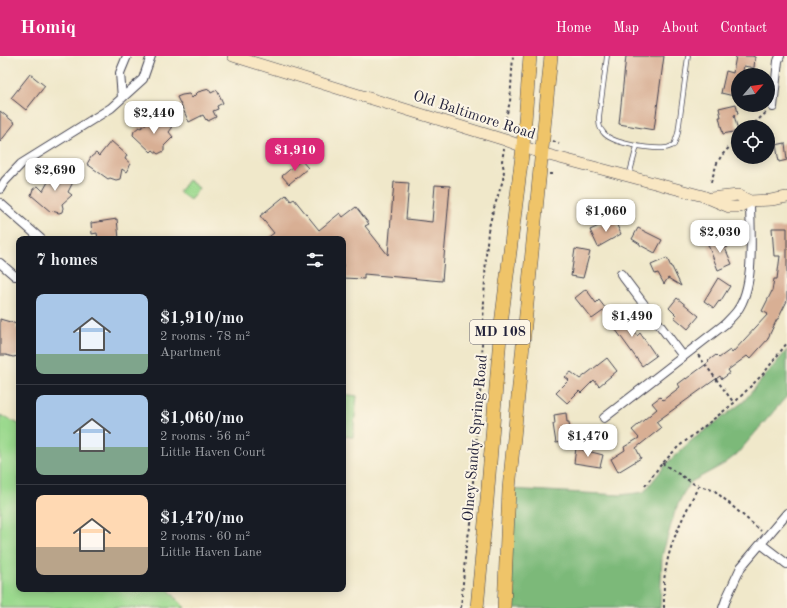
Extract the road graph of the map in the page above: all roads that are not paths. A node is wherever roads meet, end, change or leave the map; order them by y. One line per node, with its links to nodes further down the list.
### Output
1 (127, 56): 10 (street)
2 (151, 56): 10 (street)
3 (233, 56): 12 (street, Old Baltimore Road)
4 (530, 56): 12 (main road, Olney Sandy Spring Road / MD 108)
5 (551, 56): 13 (main road, MD 108)
6 (607, 56): 11 (lane)
7 (688, 56): 11 (lane)
8 (780, 56): 9 (street)
9 (775, 89)
10 (122, 98): 15 (street)
11 (637, 146): 14 (lane)
12 (523, 147): 13 (street, Old Baltimore Road); 28 (main road, Olney Sandy Spring Road / MD 108)
13 (541, 153): 14 (street, Old Baltimore Road); 29 (main road, MD 108)
14 (629, 177): 17 (street, Old Baltimore Road)
15 (0, 189)
16 (787, 197): 17 (street, Old Baltimore Road)
17 (750, 201): 23 (street)
18 (0, 203): 19 (street)
19 (38, 236)
20 (0, 263): 22 (street)
21 (621, 274): 23 (street)
22 (16, 276)
23 (683, 356): 24 (street)
24 (604, 418)
25 (787, 513): 26 (street)
26 (761, 544): 27 (street); 30 (street)
27 (787, 564)
28 (477, 608)
29 (504, 608)
30 (723, 608)

